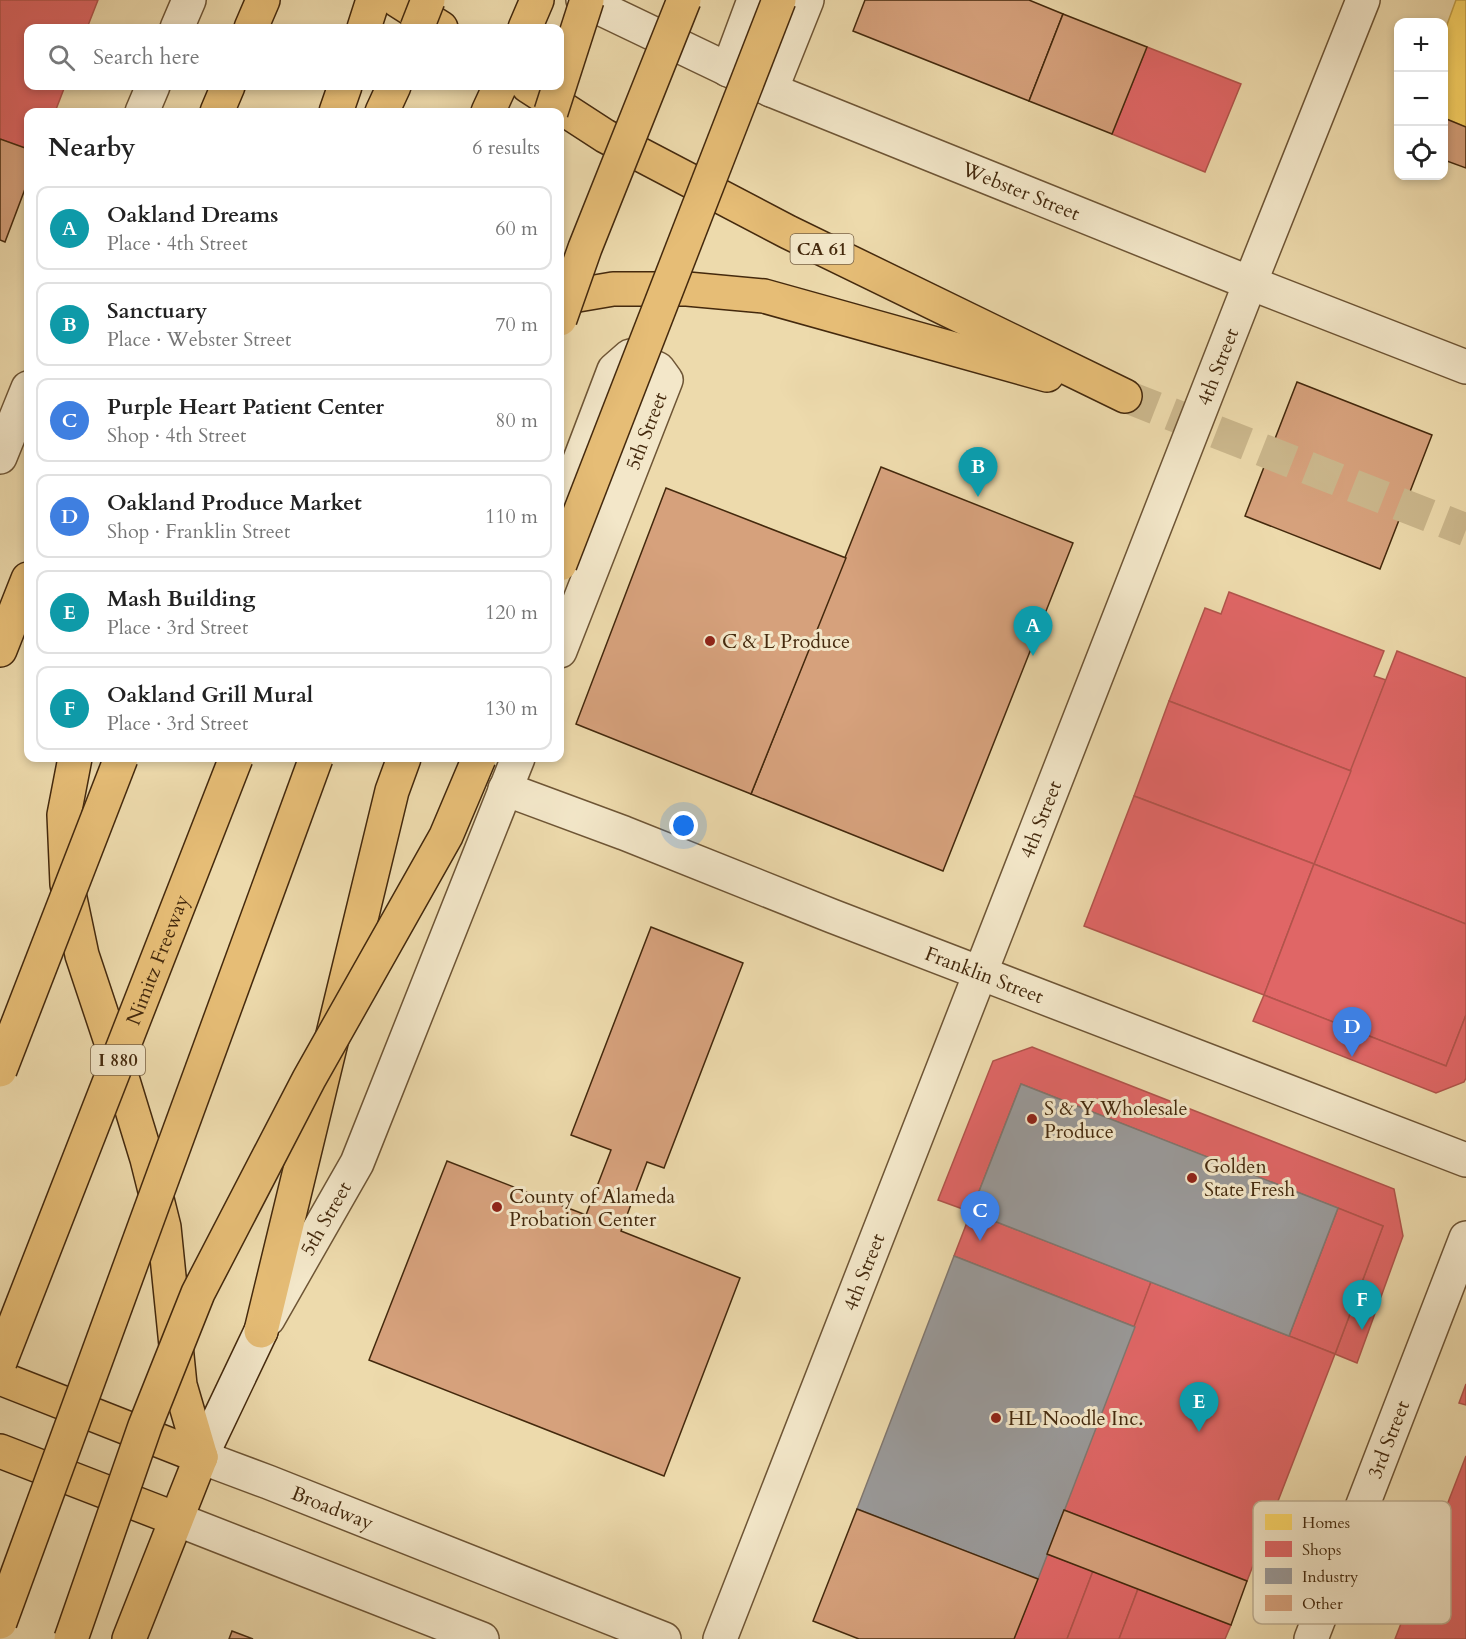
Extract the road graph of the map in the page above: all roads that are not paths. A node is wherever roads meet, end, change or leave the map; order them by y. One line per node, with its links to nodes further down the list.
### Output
1 (189, 0): 13 (street)
2 (263, 0): 14 (main road)
3 (373, 0): 15 (main road)
4 (397, 0): 17 (main road)
5 (428, 0): 16 (main road, bridge)
6 (537, 0): 18 (main road)
7 (585, 0): 19 (main road, bridge); 20 (street, Webster Street)
8 (684, 0): 39 (main road, bridge)
9 (754, 0): 20 (street)
10 (778, 0): 44 (main road, bridge)
11 (807, 0): 28 (street)
12 (1363, 0): 37 (street, 4th Street)
13 (179, 24)
14 (253, 24)
15 (365, 24)
16 (419, 24)
17 (435, 24)
18 (527, 24)
19 (564, 69)
20 (728, 70): 28 (street, Webster Street)
21 (151, 90): 29 (street)
22 (226, 90): 30 (main road)
23 (344, 90): 31 (main road)
24 (391, 90): 32 (main road)
25 (498, 90): 33 (main road)
26 (534, 90): 35 (main road, CA 61)
27 (558, 90): 34 (main road, bridge)
28 (771, 90): 37 (street, Webster Street)
29 (144, 108)
30 (219, 108)
31 (337, 108)
32 (384, 108)
33 (490, 108)
34 (552, 108)
35 (562, 108)
36 (564, 109): 38 (main road, CA 61)
37 (1250, 283): 40 (street, Webster Street); 57 (street, 4th Street)
38 (564, 297)
39 (564, 308)
40 (1466, 367)
41 (24, 398): 42 (street)
42 (0, 457)
43 (564, 501): 46 (street, 5th Street)
44 (564, 554)
45 (24, 589): 47 (main road)
46 (564, 641)
47 (0, 650)
48 (74, 762): 65 (main road)
49 (119, 762): 58 (main road, bridge)
50 (234, 762): 62 (main road, Nimitz Freeway / I 880, bridge)
51 (315, 762): 68 (main road, bridge)
52 (403, 762): 61 (main road)
53 (477, 762): 70 (main road, bridge)
54 (492, 762): 56 (street)
55 (516, 762): 56 (street, 5th Street)
56 (505, 789): 57 (street, Franklin Street); 61 (street, 5th Street)
57 (980, 973): 59 (street, Franklin Street); 74 (street, 4th Street)
58 (0, 1070)
59 (1466, 1160)
60 (1466, 1238): 66 (street, 3rd Street)
61 (261, 1331): 65 (street, 5th Street)
62 (0, 1362)
63 (0, 1378): 65 (main road, Broadway)
64 (0, 1451): 67 (main road)
65 (201, 1457): 67 (main road, 5th Street); 73 (street, Broadway)
66 (1364, 1501)
67 (176, 1520): 71 (main road, 5th Street); 72 (street)
68 (0, 1622)
69 (1317, 1624): 75 (street, 3rd Street)
70 (71, 1639)
71 (129, 1639)
72 (482, 1639)
73 (664, 1639)
74 (720, 1639)
75 (1311, 1639)

